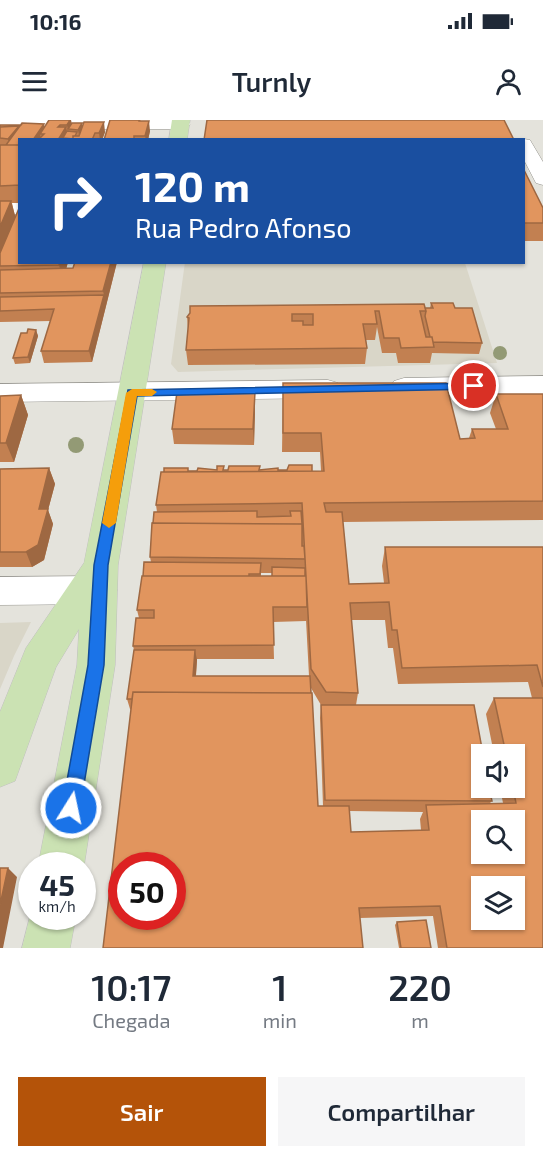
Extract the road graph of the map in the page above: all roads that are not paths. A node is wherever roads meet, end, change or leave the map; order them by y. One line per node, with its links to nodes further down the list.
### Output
1 (0, 125): 2 (street)
2 (180, 128)
3 (525, 147): 4 (street)
4 (543, 179)
5 (0, 208): 6 (street)
6 (18, 208)
7 (156, 264): 10 (main road)
8 (543, 385): 10 (street)
9 (0, 393): 10 (street)
10 (132, 393): 11 (main road)
11 (96, 582): 12 (street); 13 (main road); 14 (main road)
12 (0, 591)
13 (0, 767)
14 (63, 852)
15 (49, 930): 16 (main road)
16 (46, 948)

